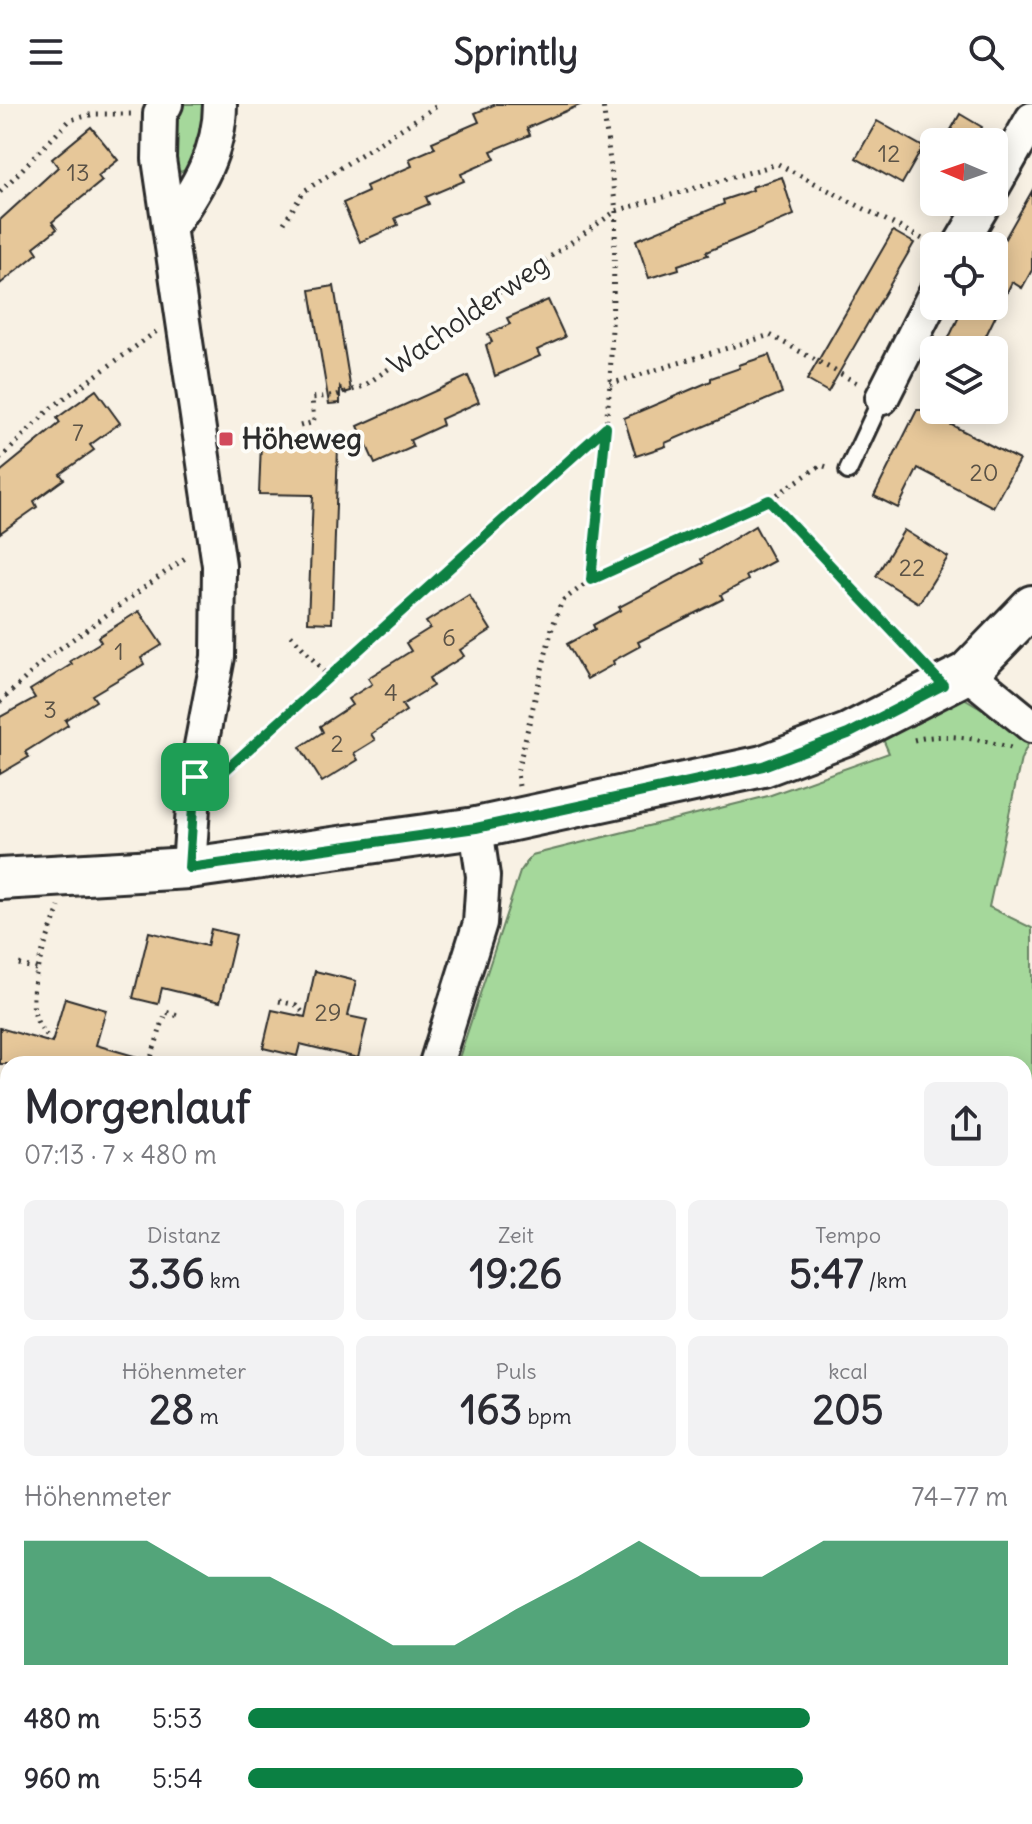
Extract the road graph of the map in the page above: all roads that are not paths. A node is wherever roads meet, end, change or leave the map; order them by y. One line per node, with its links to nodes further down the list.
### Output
1 (220, 104): 5 (street)
2 (163, 109): 5 (street)
3 (1032, 119): 4 (street)
4 (1008, 161)
5 (171, 226): 13 (street)
6 (921, 320): 7 (street)
7 (882, 398): 8 (lane)
8 (848, 471)
9 (1032, 606): 10 (street)
10 (955, 679): 11 (street); 12 (street)
11 (1030, 725)
12 (476, 828): 13 (street); 15 (street)
13 (189, 868): 14 (street)
14 (0, 879)
15 (438, 1056)

